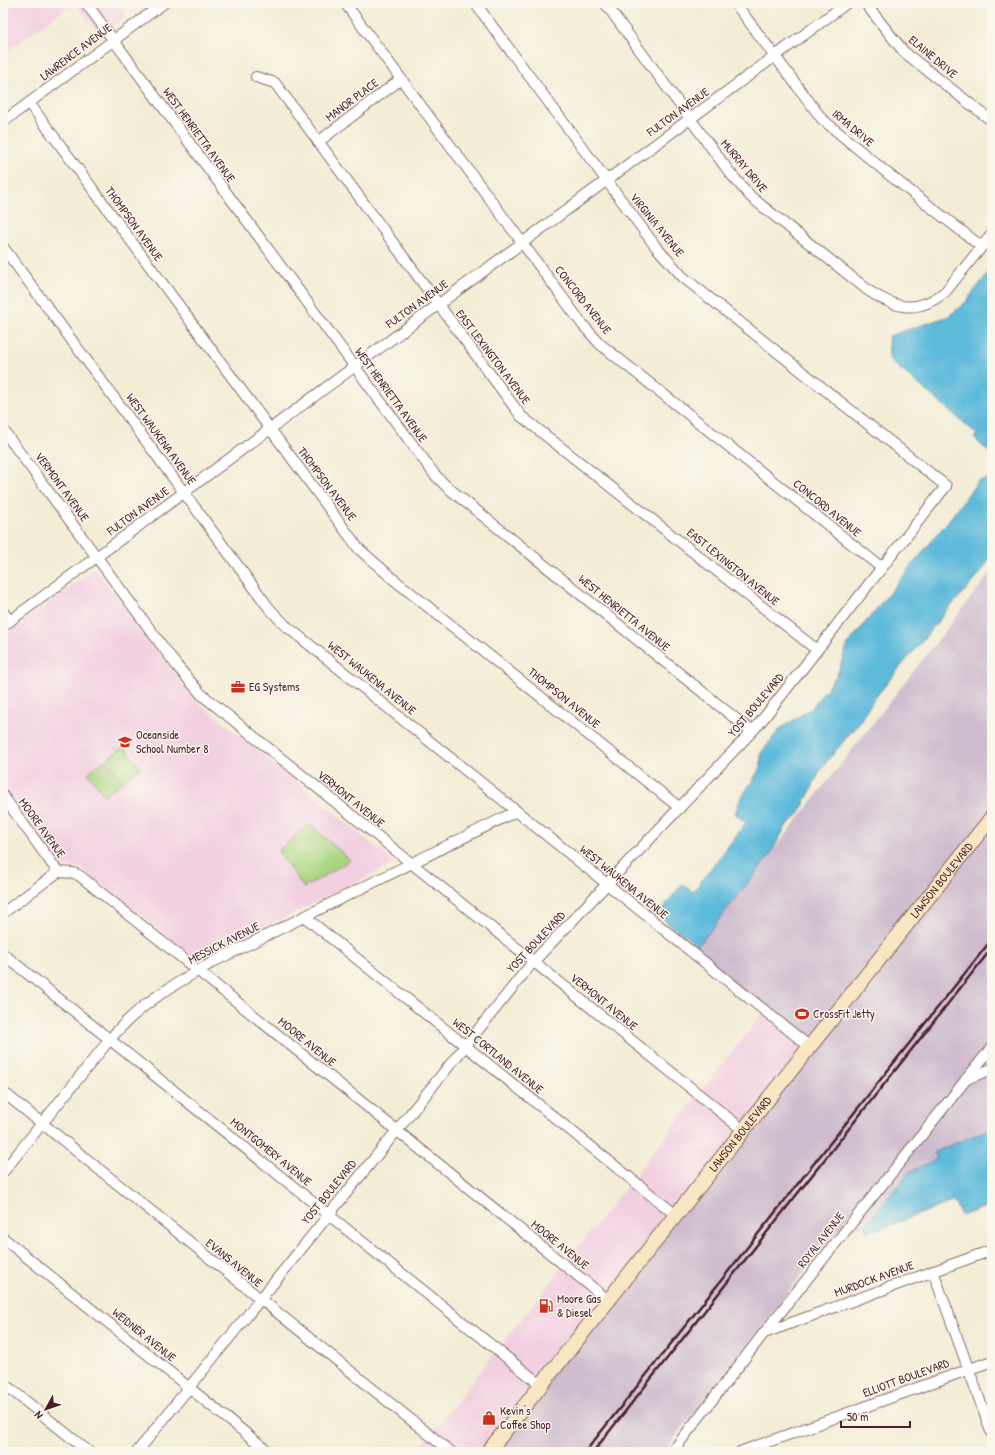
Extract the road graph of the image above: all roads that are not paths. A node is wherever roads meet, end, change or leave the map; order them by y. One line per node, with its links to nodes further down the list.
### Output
1 (86, 3): 9 (street, WEST HENRIETTA AVENUE)
2 (164, 3): 9 (street, LAWRENCE AVENUE)
3 (345, 3): 12 (street, CONCORD AVENUE)
4 (475, 3): 18 (street, VIRGINIA AVENUE)
5 (605, 3): 14 (street, MURRAY DRIVE)
6 (735, 3): 10 (street, IRMA DRIVE)
7 (847, 3): 10 (street, FULTON AVENUE)
8 (865, 3): 15 (street, ELAINE DRIVE)
9 (113, 40): 13 (street, LAWRENCE AVENUE); 24 (street, WEST HENRIETTA AVENUE)
10 (774, 57): 14 (street, FULTON AVENUE); 22 (street, IRMA DRIVE)
11 (256, 77): 17 (street, EAST LEXINGTON AVENUE)
12 (401, 79): 17 (street, MANOR PLACE); 20 (street, CONCORD AVENUE)
13 (29, 103): 16 (street, LAWRENCE AVENUE); 25 (street, THOMPSON AVENUE)
14 (690, 119): 18 (street, FULTON AVENUE); 22 (street, MURRAY DRIVE)
15 (992, 121)
16 (3, 122)
17 (318, 142): 23 (street, EAST LEXINGTON AVENUE)
18 (606, 181): 20 (street, FULTON AVENUE); 27 (street, VIRGINIA AVENUE)
19 (992, 234): 22 (street)
20 (522, 243): 23 (street, FULTON AVENUE); 30 (street, CONCORD AVENUE)
21 (3, 247): 28 (street, WEST WAUKENA AVENUE)
22 (982, 247)
23 (438, 305): 24 (street, FULTON AVENUE); 33 (street, EAST LEXINGTON AVENUE)
24 (354, 367): 25 (street, FULTON AVENUE); 34 (street, WEST HENRIETTA AVENUE)
25 (270, 429): 28 (street, FULTON AVENUE); 36 (street, THOMPSON AVENUE)
26 (3, 430): 29 (street, VERMONT AVENUE)
27 (921, 466): 30 (street, YOST BOULEVARD)
28 (184, 493): 29 (street, FULTON AVENUE); 37 (street, WEST WAUKENA AVENUE)
29 (97, 557): 32 (street, FULTON AVENUE); 39 (street, VERMONT AVENUE)
30 (882, 568): 33 (street, YOST BOULEVARD)
31 (3, 612): 32 (street)
32 (6, 624)
33 (817, 650): 34 (street, YOST BOULEVARD)
34 (751, 731): 36 (street, YOST BOULEVARD)
35 (3, 796): 40 (street, MOORE AVENUE)
36 (680, 808): 41 (street, YOST BOULEVARD)
37 (515, 812): 39 (street, MESSICK AVENUE); 41 (street, WEST WAUKENA AVENUE)
38 (992, 817): 49 (main road, LAWSON BOULEVARD)
39 (411, 864): 43 (street, MESSICK AVENUE); 45 (street, VERMONT AVENUE)
40 (58, 872): 42 (street); 46 (street, MOORE AVENUE)
41 (607, 885): 45 (street, YOST BOULEVARD); 49 (street, WEST WAUKENA AVENUE)
42 (3, 913)
43 (305, 917): 46 (street, MESSICK AVENUE); 48 (street, WEST CORTLAND AVENUE)
44 (3, 954): 47 (street, MONTGOMERY AVENUE)
45 (533, 962): 48 (street, YOST BOULEVARD); 56 (street, VERMONT AVENUE)
46 (198, 971): 47 (street, MESSICK AVENUE); 55 (street, MOORE AVENUE)
47 (110, 1039): 54 (street, MESSICK AVENUE); 58 (street, MONTGOMERY AVENUE)
48 (464, 1045): 55 (street, YOST BOULEVARD); 59 (street, WEST CORTLAND AVENUE)
49 (810, 1047): 56 (main road, LAWSON BOULEVARD)
50 (992, 1047): 52 (street, ROYAL AVENUE)
51 (992, 1070): 52 (street)
52 (966, 1079): 65 (street, ROYAL AVENUE)
53 (3, 1092): 54 (street, EVANS AVENUE)
54 (41, 1124): 57 (street, MESSICK AVENUE); 63 (street, EVANS AVENUE)
55 (396, 1130): 58 (street, YOST BOULEVARD); 64 (street, MOORE AVENUE)
56 (744, 1130): 59 (main road, LAWSON BOULEVARD)
57 (3, 1172)
58 (328, 1215): 63 (street, YOST BOULEVARD); 69 (street, MONTGOMERY AVENUE)
59 (676, 1215): 64 (main road, LAWSON BOULEVARD)
60 (3, 1238): 70 (street, WEIDNER AVENUE)
61 (992, 1250): 62 (street, MURDOCK AVENUE)
62 (933, 1271): 65 (street, MURDOCK AVENUE); 67 (street)
63 (260, 1299): 70 (street, YOST BOULEVARD); 75 (street, EVANS AVENUE)
64 (608, 1300): 69 (main road, LAWSON BOULEVARD)
65 (764, 1333): 77 (street, ROYAL AVENUE)
66 (992, 1361): 67 (street, ELLIOTT BOULEVARD)
67 (969, 1369): 71 (street); 78 (street, ELLIOTT BOULEVARD)
68 (3, 1383): 72 (street)
69 (541, 1385): 76 (main road, LAWSON BOULEVARD)
70 (189, 1388): 73 (street, YOST BOULEVARD); 74 (street, WEIDNER AVENUE)
71 (992, 1434)
72 (89, 1452)
73 (137, 1452)
74 (269, 1452)
75 (451, 1452)
76 (488, 1452)
77 (672, 1452)
78 (740, 1452)

